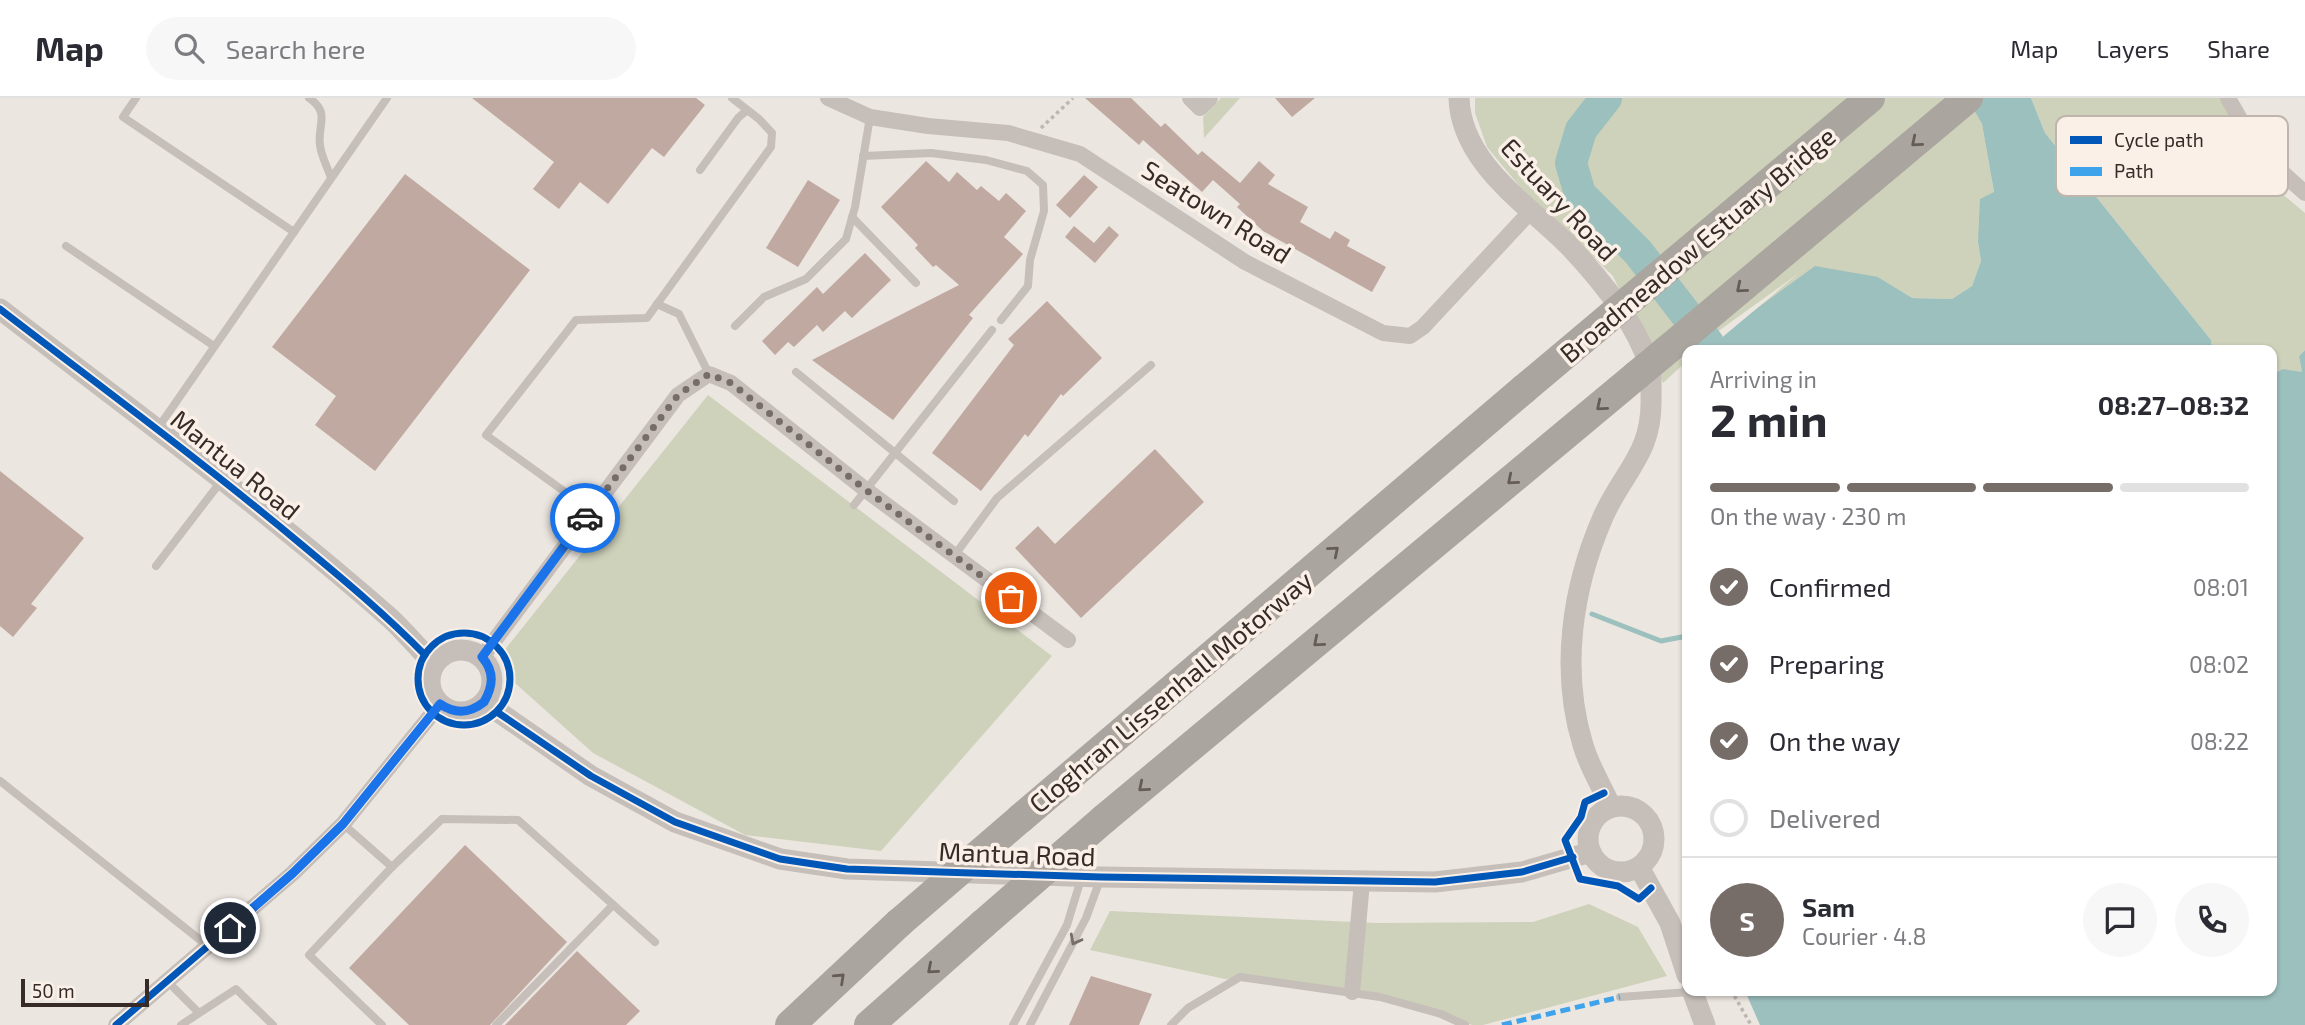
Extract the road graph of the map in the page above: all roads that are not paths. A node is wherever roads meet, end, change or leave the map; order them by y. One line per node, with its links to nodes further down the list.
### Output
1 (136, 98): 22 (lane)
2 (309, 98): 17 (lane)
3 (387, 98): 17 (lane)
4 (732, 98): 12 (lane)
5 (828, 98): 14 (street, Seatown Road)
6 (1190, 98): 7 (street)
7 (1210, 98)
8 (1459, 98): 20 (street, Estuary Road)
9 (1870, 98): 34 (highway, Broadmeadow Estuary Bridge, bridge)
10 (1968, 98): 73 (highway, one-way to 73, bridge)
11 (2228, 98): 13 (street)
12 (747, 110): 16 (lane); 25 (lane)
13 (2238, 116)
14 (870, 117): 15 (lane); 20 (street, Seatown Road)
15 (863, 156): 21 (lane); 27 (lane)
16 (700, 170)
17 (331, 178): 22 (lane)
18 (2288, 178): 19 (street)
19 (2305, 193)
20 (1530, 212): 50 (street, Estuary Road)
21 (852, 217): 24 (lane); 28 (lane)
22 (294, 232): 30 (lane)
23 (66, 246): 30 (lane)
24 (916, 283)
25 (657, 303): 33 (lane); 41 (lane)
26 (3, 316): 35 (street, Mantua Road)
27 (1001, 320)
28 (735, 326)
29 (992, 330): 36 (lane)
30 (214, 346): 35 (lane)
31 (1151, 365): 42 (lane)
32 (796, 372): 36 (lane)
33 (709, 374): 38 (street); 41 (street)
34 (1524, 389): 72 (highway, Cloghran Lissenhall Motorway, one-way to 34, bridge)
35 (158, 428): 37 (street, Mantua Road)
36 (895, 454): 38 (lane); 39 (lane)
37 (222, 480): 43 (lane); 46 (street, Mantua Road)
38 (866, 490): 40 (lane); 42 (street)
39 (954, 501)
40 (854, 505)
41 (590, 510): 45 (street)
42 (954, 556): 44 (street)
43 (156, 566)
44 (1068, 640)
45 (482, 657): 46 (street); 47 (street)
46 (434, 664): 48 (street)
47 (484, 702): 48 (street); 55 (street, Mantua Road)
48 (440, 704): 51 (street)
49 (0, 781): 59 (lane)
50 (1611, 807): 52 (street); 54 (street)
51 (343, 824): 53 (lane); 59 (street)
52 (1591, 852): 54 (street); 56 (street, Mantua Road)
53 (392, 867): 57 (lane); 70 (lane)
54 (1639, 867): 60 (street)
55 (1091, 876): 56 (street, Mantua Road); 74 (lane); 75 (lane, one-way to 75)
56 (1362, 882): 63 (street)
57 (613, 905): 58 (lane); 71 (lane)
58 (655, 942)
59 (209, 947): 61 (street)
60 (1682, 959)
61 (168, 982): 66 (lane); 67 (street)
62 (1682, 987): 65 (lane)
63 (1352, 992): 76 (lane); 77 (lane)
64 (1695, 996): 78 (street)
65 (1620, 997)
66 (198, 1012): 68 (lane); 69 (lane)
67 (116, 1025)
68 (181, 1025)
69 (274, 1025)
70 (382, 1025)
71 (496, 1025)
72 (790, 1025)
73 (869, 1025)
74 (1013, 1025)
75 (1030, 1025)
76 (1171, 1025)
77 (1465, 1025)
78 (1705, 1025)

